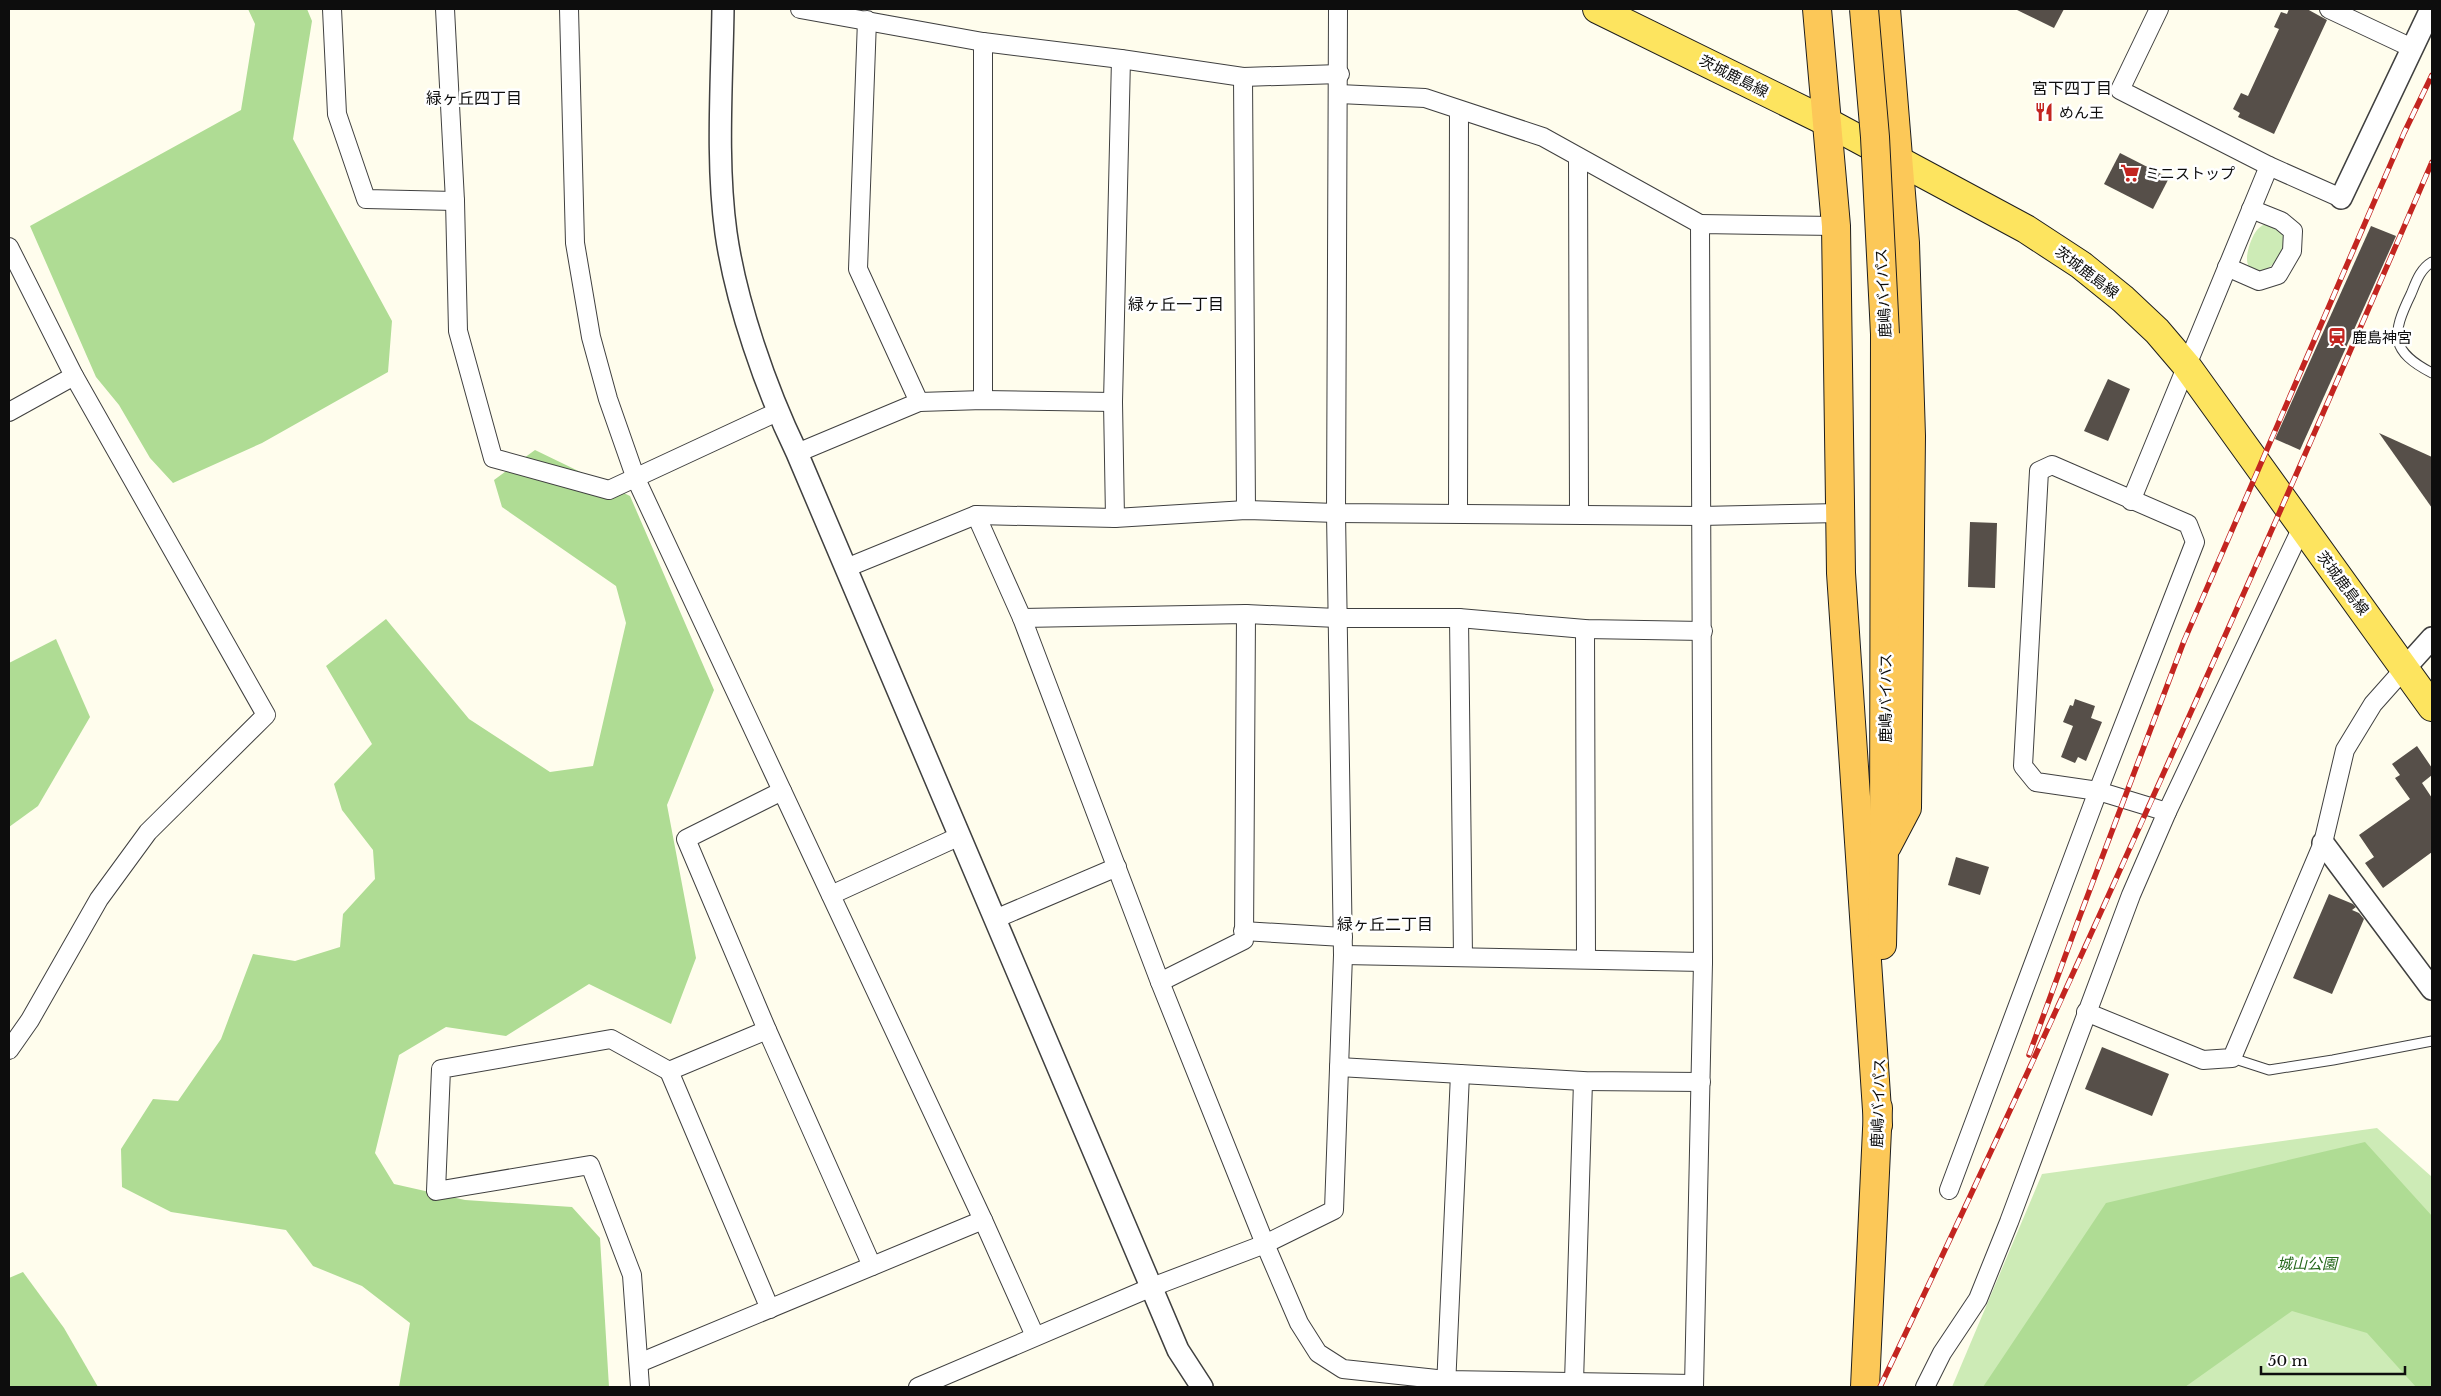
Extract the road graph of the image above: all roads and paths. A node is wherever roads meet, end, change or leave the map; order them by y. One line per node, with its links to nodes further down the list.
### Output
1 (332, 9): 27 (street)
2 (445, 9): 27 (street)
3 (569, 9): 43 (street)
4 (723, 9): 41 (street)
5 (800, 9): 14 (street)
6 (1338, 9): 18 (street)
7 (1597, 9): 22 (main road, 茨城鹿島線)
8 (1817, 9): 22 (highway)
9 (1864, 9): 69 (highway, 鹿嶋バイパス, bridge)
10 (1886, 9): 24 (highway)
11 (2159, 9): 25 (street)
12 (2329, 9): 16 (street)
13 (2431, 9): 16 (street)
14 (867, 20): 15 (street); 38 (street)
15 (983, 42): 17 (street); 37 (street)
16 (2412, 48): 26 (street)
17 (1121, 59): 19 (street); 39 (street)
18 (1340, 74): 19 (street); 20 (street)
19 (1243, 77): 45 (street)
20 (1340, 94): 21 (street); 46 (street)
21 (1459, 110): 23 (street); 47 (street)
22 (1826, 122): 24 (main road, 茨城鹿島線); 30 (highway)
23 (1578, 157): 29 (street); 49 (street)
24 (1898, 160): 34 (main road, 茨城鹿島線); 69 (highway)
25 (2269, 166): 26 (street); 28 (street)
26 (2341, 198)
27 (455, 201): 43 (street)
28 (2251, 209): 33 (street); 33 (street)
29 (1700, 224): 30 (street); 51 (street)
30 (1836, 226): 48 (highway)
31 (9, 247): 36 (street)
32 (2432, 262): 35 (lane)
33 (2227, 267): 34 (street)
34 (2186, 365): 44 (street); 53 (main road, 茨城鹿島線)
35 (2432, 374)
36 (74, 376): 40 (street); 84 (street)
37 (983, 400): 38 (street); 39 (street)
38 (919, 402): 42 (street)
39 (1113, 402): 52 (street)
40 (9, 412)
41 (777, 412): 42 (street); 43 (street)
42 (797, 453): 54 (street)
43 (636, 479): 64 (street)
44 (2131, 500): 65 (street); 65 (street)
45 (1246, 510): 46 (street); 52 (street)
46 (1336, 513): 47 (street); 57 (street)
47 (1458, 513): 49 (street)
48 (1840, 513): 51 (street); 91 (highway)
49 (1579, 514): 51 (street)
50 (976, 515): 52 (street); 54 (street); 56 (street)
51 (1701, 516): 60 (street)
52 (1115, 518)
53 (2302, 528): 62 (main road, 茨城鹿島線); 66 (street)
54 (846, 568): 67 (street)
55 (1246, 614): 56 (street); 57 (street); 73 (street)
56 (1022, 618): 70 (street)
57 (1337, 618): 58 (street); 74 (street)
58 (1459, 618): 59 (street); 76 (street)
59 (1585, 630): 60 (street); 77 (street)
60 (1704, 631): 78 (street)
61 (2432, 638): 62 (street)
62 (2405, 668): 63 (main road, 茨城鹿島線); 68 (street)
63 (2432, 706)
64 (782, 791): 71 (street); 82 (street)
65 (2098, 791): 66 (street); 92 (street)
66 (2167, 812): 81 (street)
67 (960, 836): 71 (street); 72 (street)
68 (2324, 843): 80 (street); 85 (street)
69 (1884, 851): 91 (highway, 鹿嶋バイパス)
70 (1117, 866): 72 (street); 79 (street)
71 (831, 896): 93 (street)
72 (995, 919): 96 (street)
73 (1244, 931): 74 (street); 79 (street)
74 (1343, 937): 75 (street)
75 (1343, 955): 76 (street); 86 (street)
76 (1463, 957): 77 (street)
77 (1586, 959): 78 (street)
78 (1703, 962): 90 (street)
79 (1160, 982): 94 (street)
80 (2432, 989)
81 (2086, 1012): 85 (street); 107 (street)
82 (767, 1030): 87 (street); 95 (street)
83 (2432, 1041): 85 (lane)
84 (9, 1050)
85 (2232, 1058)
86 (1339, 1067): 88 (street); 94 (street)
87 (669, 1071): 97 (street); 99 (street)
88 (1460, 1074): 89 (street); 101 (street)
89 (1583, 1081): 90 (street); 100 (street)
90 (1701, 1082): 103 (street)
91 (1878, 1125): 106 (highway, 鹿嶋バイパス)
92 (1949, 1190)
93 (983, 1220): 95 (street); 98 (street)
94 (1265, 1244): 96 (street); 101 (street)
95 (872, 1266): 97 (street)
96 (1152, 1287): 98 (street); 105 (street)
97 (770, 1309): 99 (street)
98 (1035, 1336): 102 (street)
99 (639, 1363): 104 (street)
100 (1574, 1382): 101 (street); 103 (street)
101 (1446, 1384)
102 (923, 1386)
103 (1694, 1386)
104 (640, 1387)
105 (1202, 1387)
106 (1865, 1387)
107 (1925, 1387)

